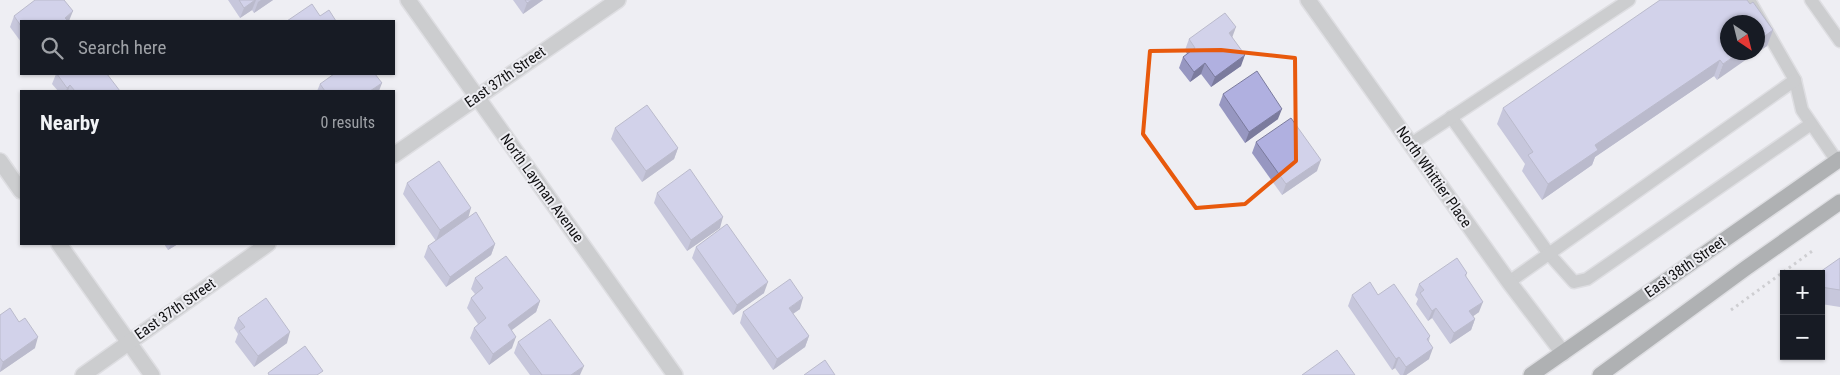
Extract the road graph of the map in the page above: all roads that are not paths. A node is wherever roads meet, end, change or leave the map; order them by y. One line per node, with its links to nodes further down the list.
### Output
1 (408, 0): 9 (street, North Layman Avenue)
2 (618, 0): 9 (street, East 37th Street)
3 (1308, 0): 12 (street, North Whittier Place)
4 (1629, 0): 10 (lane)
5 (1749, 0): 8 (lane)
6 (1811, 0): 7 (lane)
7 (1840, 41)
8 (1795, 80): 11 (lane); 20 (lane)
9 (477, 96): 13 (street, East 37th Street); 26 (street, North Layman Avenue)
10 (1451, 117): 12 (lane); 20 (lane)
11 (1811, 124): 14 (lane); 20 (lane)
12 (1411, 144): 21 (street, North Whittier Place)
13 (395, 154)
14 (1838, 160): 23 (main road, East 38th Street)
15 (0, 161): 16 (street)
16 (20, 190)
17 (1840, 202): 28 (main road)
18 (60, 245): 22 (street)
19 (267, 245): 22 (street, East 37th Street)
20 (1549, 254): 21 (lane)
21 (1509, 282): 23 (street, North Whittier Place)
22 (129, 342): 24 (street, East 37th Street); 25 (street)
23 (1563, 353): 27 (main road, East 38th Street)
24 (82, 375)
25 (152, 375)
26 (675, 375)
27 (1531, 375)
28 (1600, 375)

